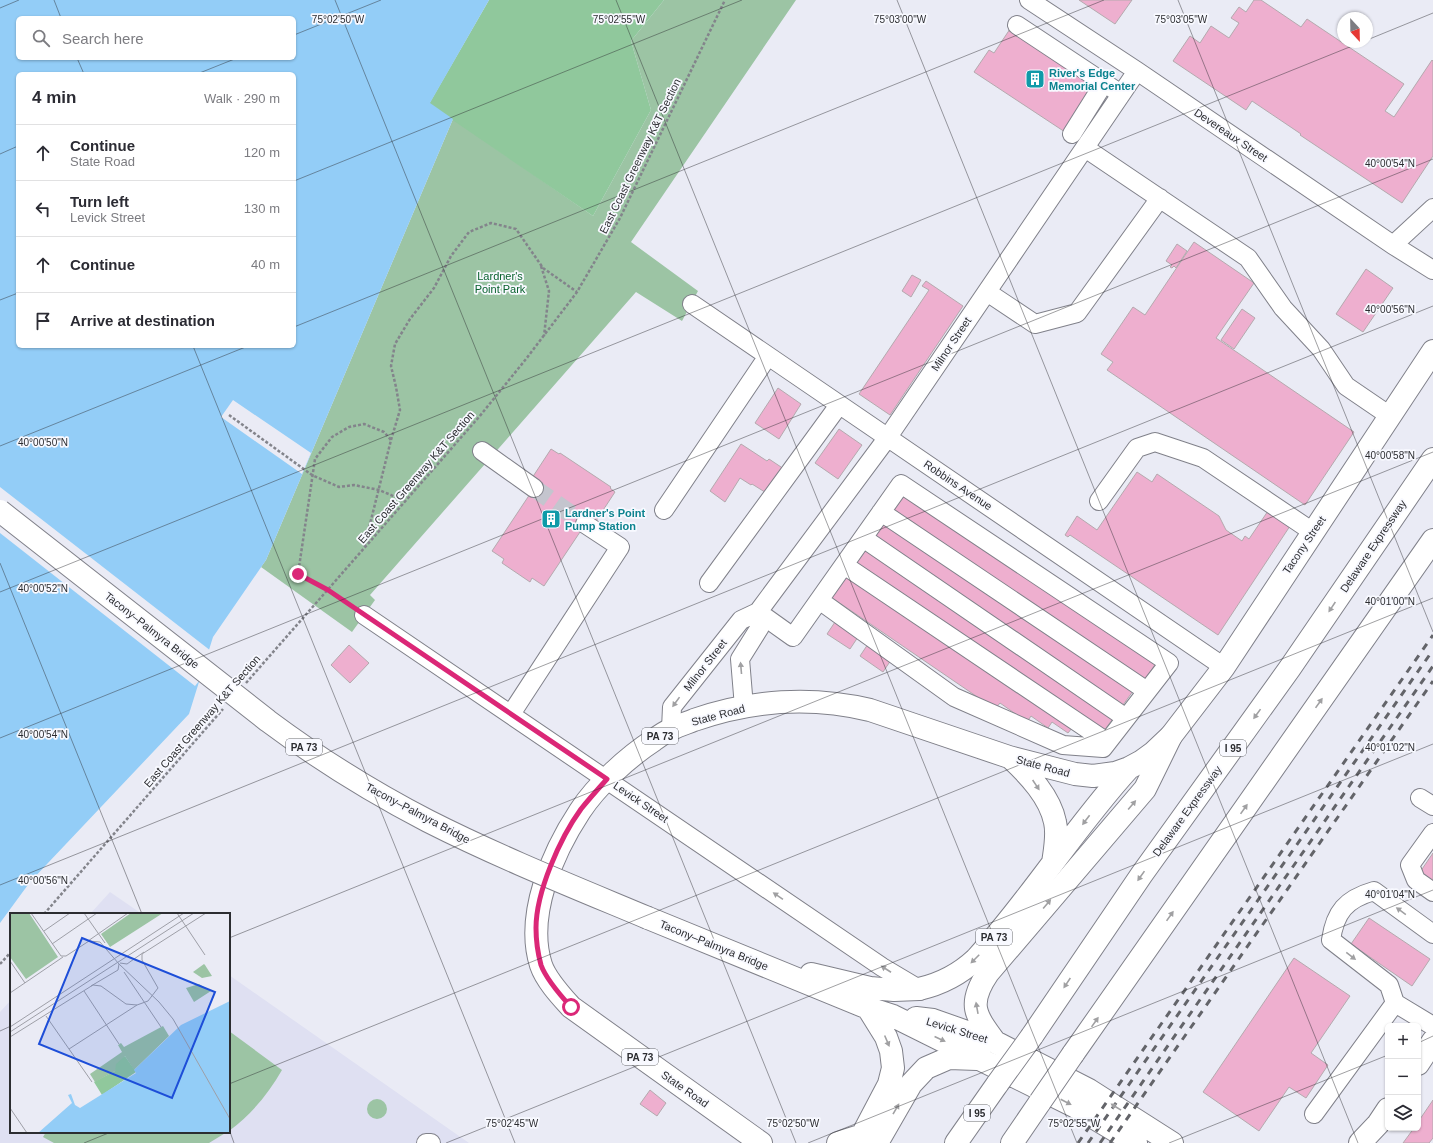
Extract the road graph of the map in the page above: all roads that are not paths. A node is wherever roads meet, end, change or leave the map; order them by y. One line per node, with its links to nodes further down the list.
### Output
1 (1029, 0): 3 (street, Devereaux Street)
2 (1017, 26): 4 (street)
3 (1137, 71): 5 (street, Milnor Street); 10 (street, Devereaux Street)
4 (1104, 83): 5 (street); 6 (street)
5 (1121, 94): 7 (street, Milnor Street)
6 (1072, 134)
7 (1085, 148): 8 (street); 12 (street, Milnor Street)
8 (1160, 198): 12 (street); 17 (street)
9 (1432, 213): 10 (street)
10 (1393, 245): 11 (street, Devereaux Street)
11 (1433, 270)
12 (987, 292): 18 (street, Milnor Street)
13 (692, 304): 15 (street, Robbins Avenue)
14 (1433, 351): 17 (main road, Tacony Street)
15 (768, 356): 16 (street, Robbins Avenue); 23 (street)
16 (839, 405): 18 (street, Robbins Avenue); 31 (street)
17 (1390, 416): 27 (main road, Tacony Street)
18 (888, 437): 33 (street, Milnor Street); 35 (street, Robbins Avenue)
19 (482, 450): 21 (street)
20 (1433, 459): 67 (main road, Delaware Expressway / I 95, one-way to 67, bridge)
21 (534, 488)
22 (1099, 501): 27 (street)
23 (664, 510)
24 (0, 512): 50 (main road, Tacony–Palmyra Bridge / PA 73, bridge)
25 (881, 512): 28 (street); 36 (street); 36 (street)
26 (585, 524): 38 (street)
27 (1313, 532): 35 (main road, Tacony Street)
28 (863, 538): 30 (street); 39 (street)
29 (1433, 540): 68 (main road, one-way to 29, bridge)
30 (844, 565): 32 (street); 42 (street)
31 (709, 583)
32 (819, 600): 33 (street); 42 (street)
33 (758, 612): 37 (street, one-way to 33); 40 (street, Milnor Street, one-way to 40)
34 (364, 615): 38 (street, Levick Street)
35 (1224, 667): 41 (main road, Tacony Street)
36 (1147, 691): 39 (street)
37 (744, 707): 40 (main road, State Road / PA 73); 43 (main road, State Road / PA 73)
38 (511, 714): 45 (street, Levick Street)
39 (1126, 718): 42 (street)
40 (671, 729): 45 (main road, State Road / PA 73)
41 (1171, 736): 44 (main road, State Road); 57 (main road, one-way to 41)
42 (1107, 742)
43 (1010, 757): 44 (main road, State Road); 47 (main road, PA 73, one-way to 47)
44 (1129, 768): 47 (main road, one-way to 47)
45 (607, 779): 51 (street, Levick Street, one-way to 45); 65 (main road, State Road / PA 73)
46 (1433, 833): 48 (street)
47 (1053, 864): 51 (main road, PA 73, one-way to 51)
48 (1433, 892)
49 (1433, 934): 52 (street, one-way to 52)
50 (750, 960): 51 (main road, PA 73); 53 (main road, Tacony–Palmyra Bridge / PA 73)
51 (919, 989)
52 (1395, 1003): 55 (street); 60 (street)
53 (868, 1008): 54 (main road, Tacony–Palmyra Bridge / PA 73); 62 (main road, one-way to 62)
54 (893, 1016): 57 (main road, Levick Street); 58 (main road, Levick Street, one-way to 58)
55 (1433, 1026)
56 (1433, 1041): 59 (main road)
57 (995, 1042): 70 (main road, Levick Street, one-way to 57)
58 (982, 1059): 62 (main road, one-way to 58); 69 (main road, Levick Street, one-way to 69)
59 (1421, 1059)
60 (1314, 1114)
61 (1383, 1117): 71 (main road); 72 (street)
62 (866, 1140): 66 (main road)
63 (426, 1143): 64 (street)
64 (431, 1143)
65 (761, 1143)
66 (838, 1143)
67 (956, 1143)
68 (1012, 1143)
69 (1136, 1143)
70 (1172, 1143)
71 (1360, 1143)
72 (1367, 1143)

